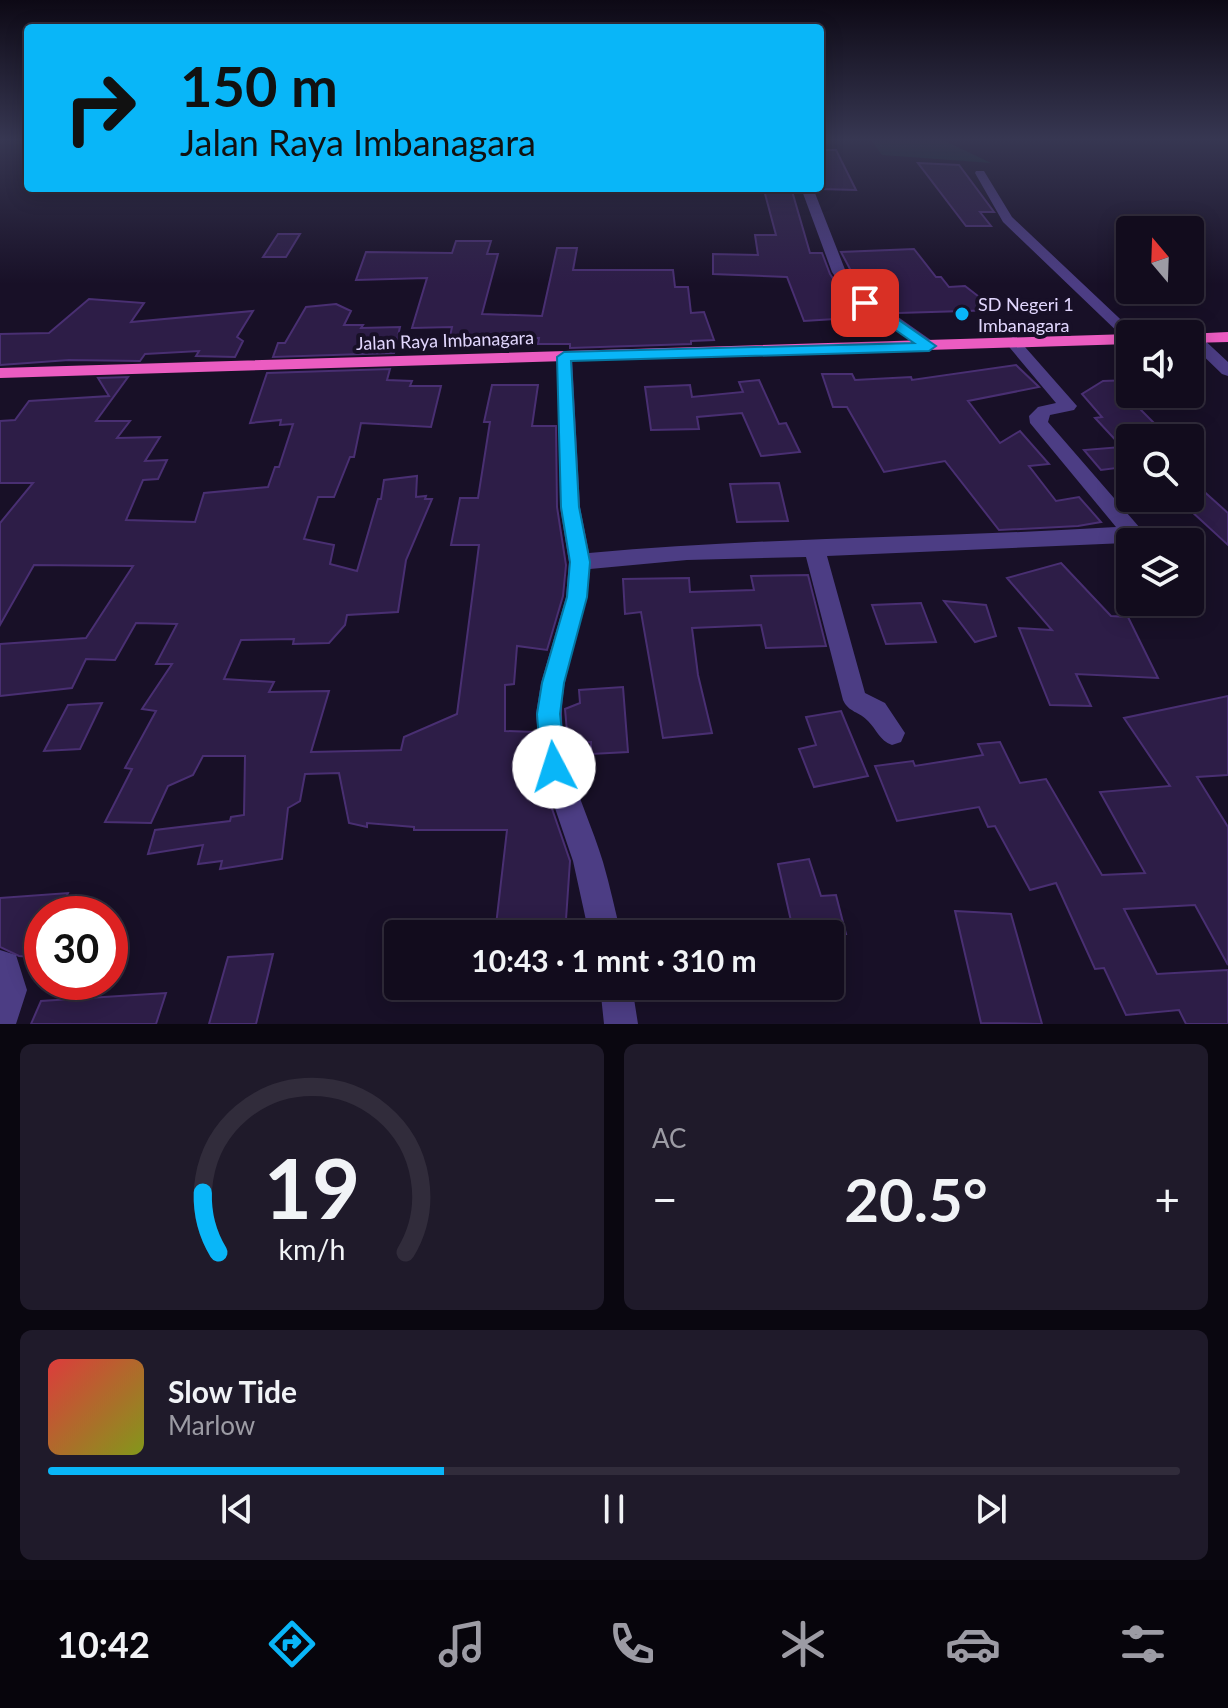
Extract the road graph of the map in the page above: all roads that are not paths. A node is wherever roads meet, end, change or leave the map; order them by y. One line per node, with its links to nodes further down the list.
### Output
1 (989, 188): 3 (street)
2 (809, 192): 8 (street)
3 (1116, 324)
4 (1228, 337): 6 (highway)
5 (1116, 338): 7 (highway, Jalan Raya Imbanagara)
6 (1204, 338)
7 (1013, 342): 8 (highway, Jalan Raya Imbanagara); 13 (street)
8 (929, 346): 10 (highway, Jalan Raya Imbanagara)
9 (1204, 349): 11 (street)
10 (564, 357): 12 (highway, Jalan Raya Imbanagara); 16 (street)
11 (1228, 371)
12 (0, 373)
13 (1127, 528)
14 (1116, 539): 15 (street)
15 (814, 548): 16 (street); 17 (street)
16 (580, 562): 18 (street)
17 (892, 733)
18 (602, 920)
19 (0, 966): 21 (street)
20 (618, 1000): 22 (street)
21 (0, 1022)
22 (621, 1024)

